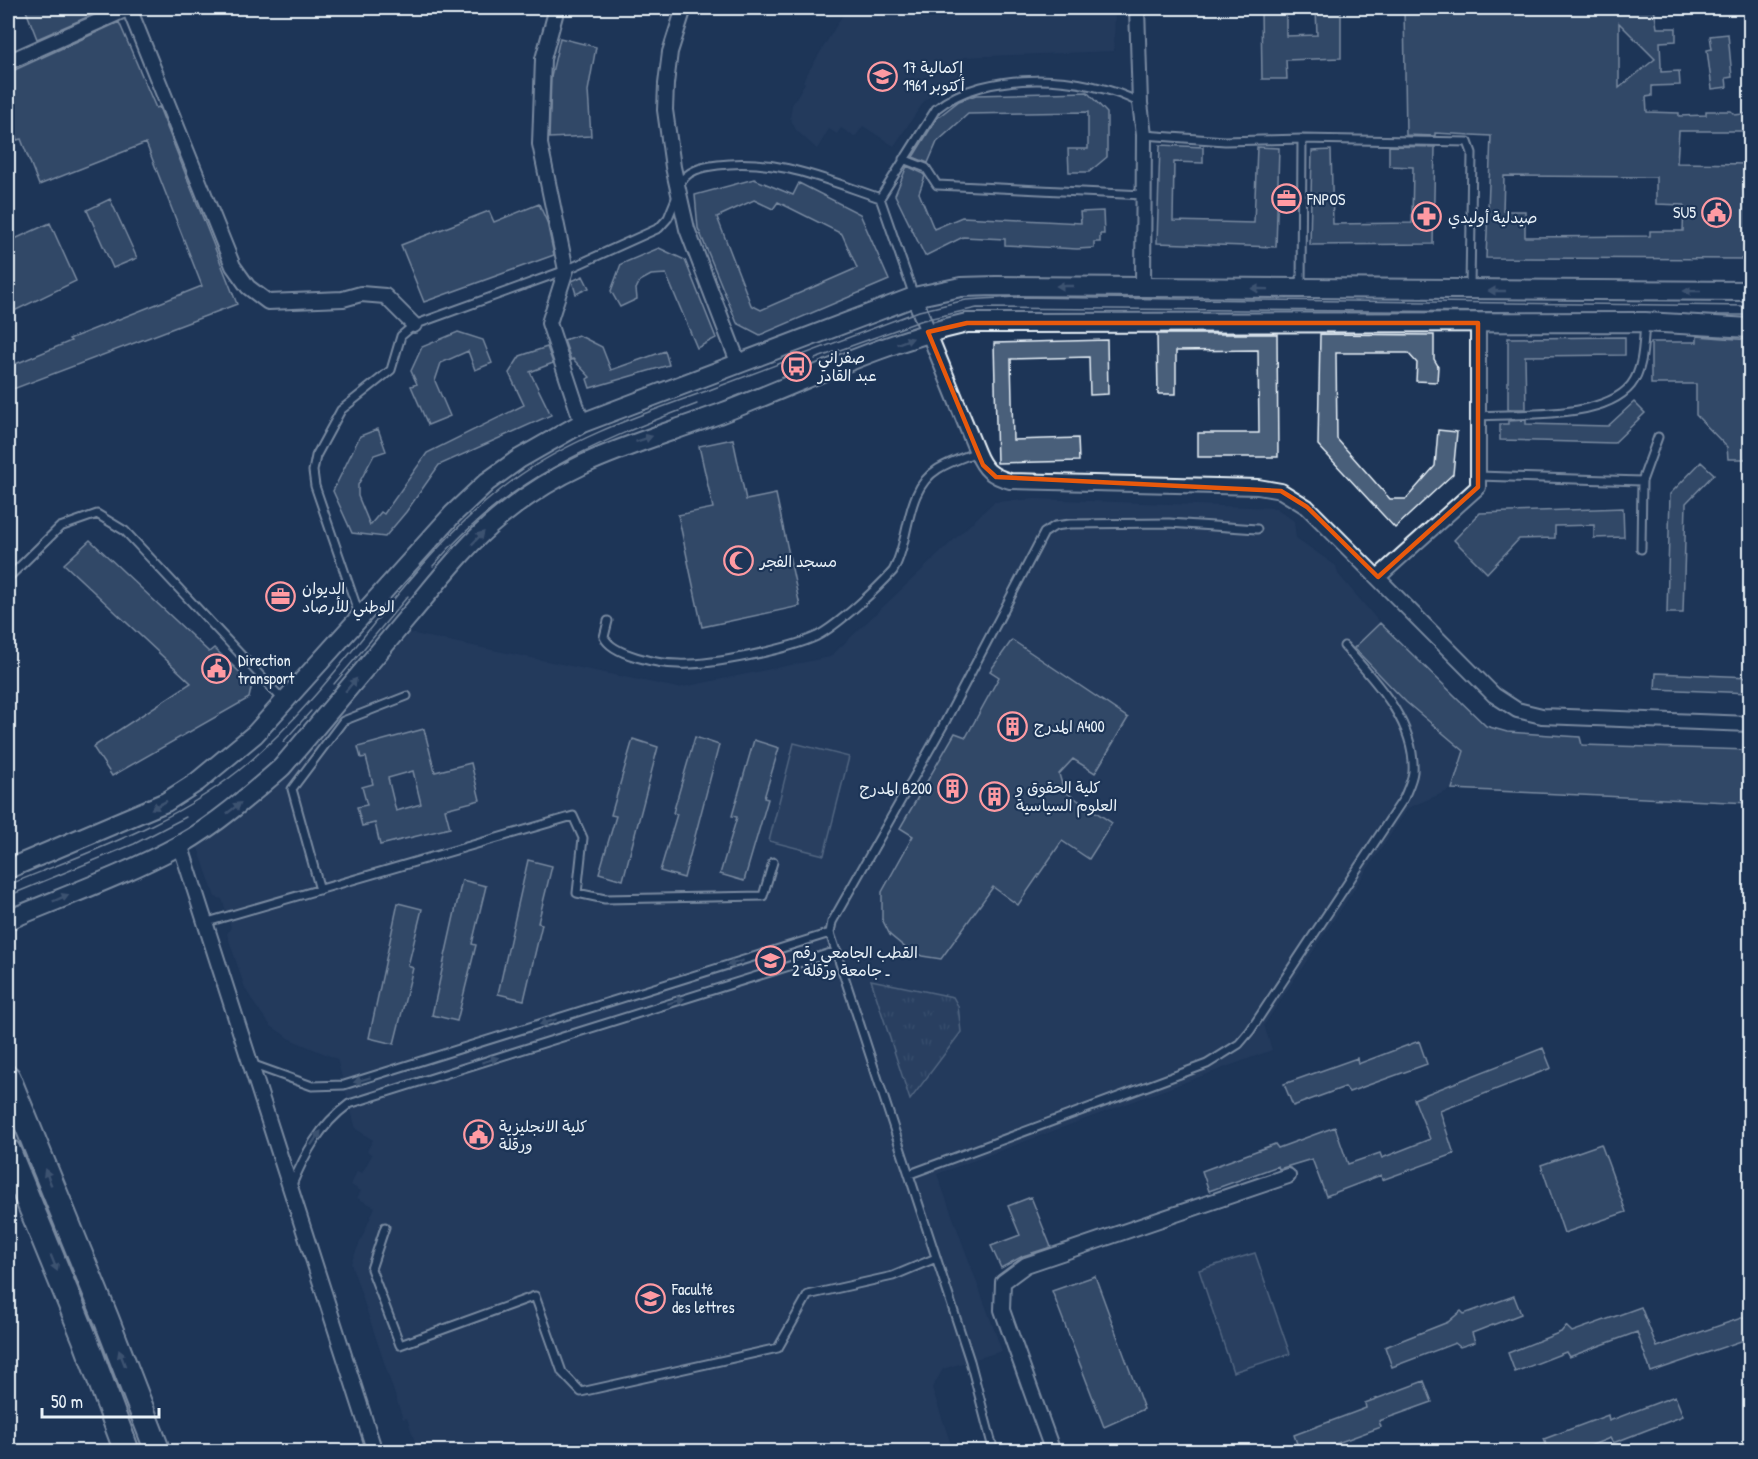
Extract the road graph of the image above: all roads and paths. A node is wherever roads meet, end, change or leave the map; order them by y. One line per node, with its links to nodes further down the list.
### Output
1 (129, 8): 5 (street); 21 (street)
2 (557, 8): 13 (street)
3 (684, 8): 10 (street)
4 (1137, 8): 6 (street)
5 (8, 62)
6 (1140, 103): 7 (street); 9 (lane)
7 (1144, 135): 8 (lane); 11 (street)
8 (1302, 139): 15 (lane); 16 (lane)
9 (903, 159): 11 (lane); 12 (lane)
10 (678, 190): 12 (lane); 13 (lane); 24 (street)
11 (1144, 195): 14 (street)
12 (880, 198): 18 (lane)
13 (566, 270): 21 (lane); 26 (street)
14 (1143, 286): 15 (street, one-way to 14); 18 (street, one-way to 18)
15 (1301, 289): 16 (street)
16 (1470, 291): 17 (street, one-way to 16)
17 (1750, 291)
18 (914, 297): 23 (street); 24 (street)
19 (1645, 322): 20 (street); 22 (street); 25 (lane)
20 (1478, 323): 23 (street); 25 (street)
21 (414, 325): 35 (lane)
22 (1750, 328)
23 (928, 332): 28 (street); 41 (street, one-way to 23)
24 (738, 362): 26 (street)
25 (1478, 416): 29 (street)
26 (582, 423): 35 (street)
27 (1658, 437): 30 (lane)
28 (977, 452): 34 (street); 36 (lane)
29 (1478, 476): 30 (lane); 34 (street)
30 (1642, 481): 32 (lane)
31 (1257, 529): 47 (lane)
32 (1641, 549)
33 (8, 578): 39 (lane)
34 (1378, 578): 40 (street)
35 (359, 615): 39 (street)
36 (608, 621)
37 (1344, 645): 52 (lane)
38 (406, 696): 44 (lane)
39 (284, 701): 43 (street, one-way to 43)
40 (1750, 724)
41 (180, 844): 45 (street, one-way to 41); 46 (street)
42 (773, 862): 44 (lane)
43 (8, 869)
44 (320, 890): 46 (lane)
45 (8, 920)
46 (204, 923): 49 (street)
47 (830, 933): 48 (lane); 49 (lane, one-way to 49)
48 (837, 951): 52 (lane); 54 (lane, one-way to 48)
49 (250, 1064): 54 (street)
50 (8, 1078): 58 (highway, one-way to 50)
51 (8, 1151): 57 (highway, one-way to 57)
52 (910, 1174): 56 (lane)
53 (1288, 1176): 61 (street)
54 (290, 1190): 59 (street)
55 (385, 1227): 56 (lane)
56 (936, 1258): 60 (lane)
57 (127, 1452)
58 (158, 1452)
59 (375, 1452)
60 (994, 1452)
61 (1053, 1452)

